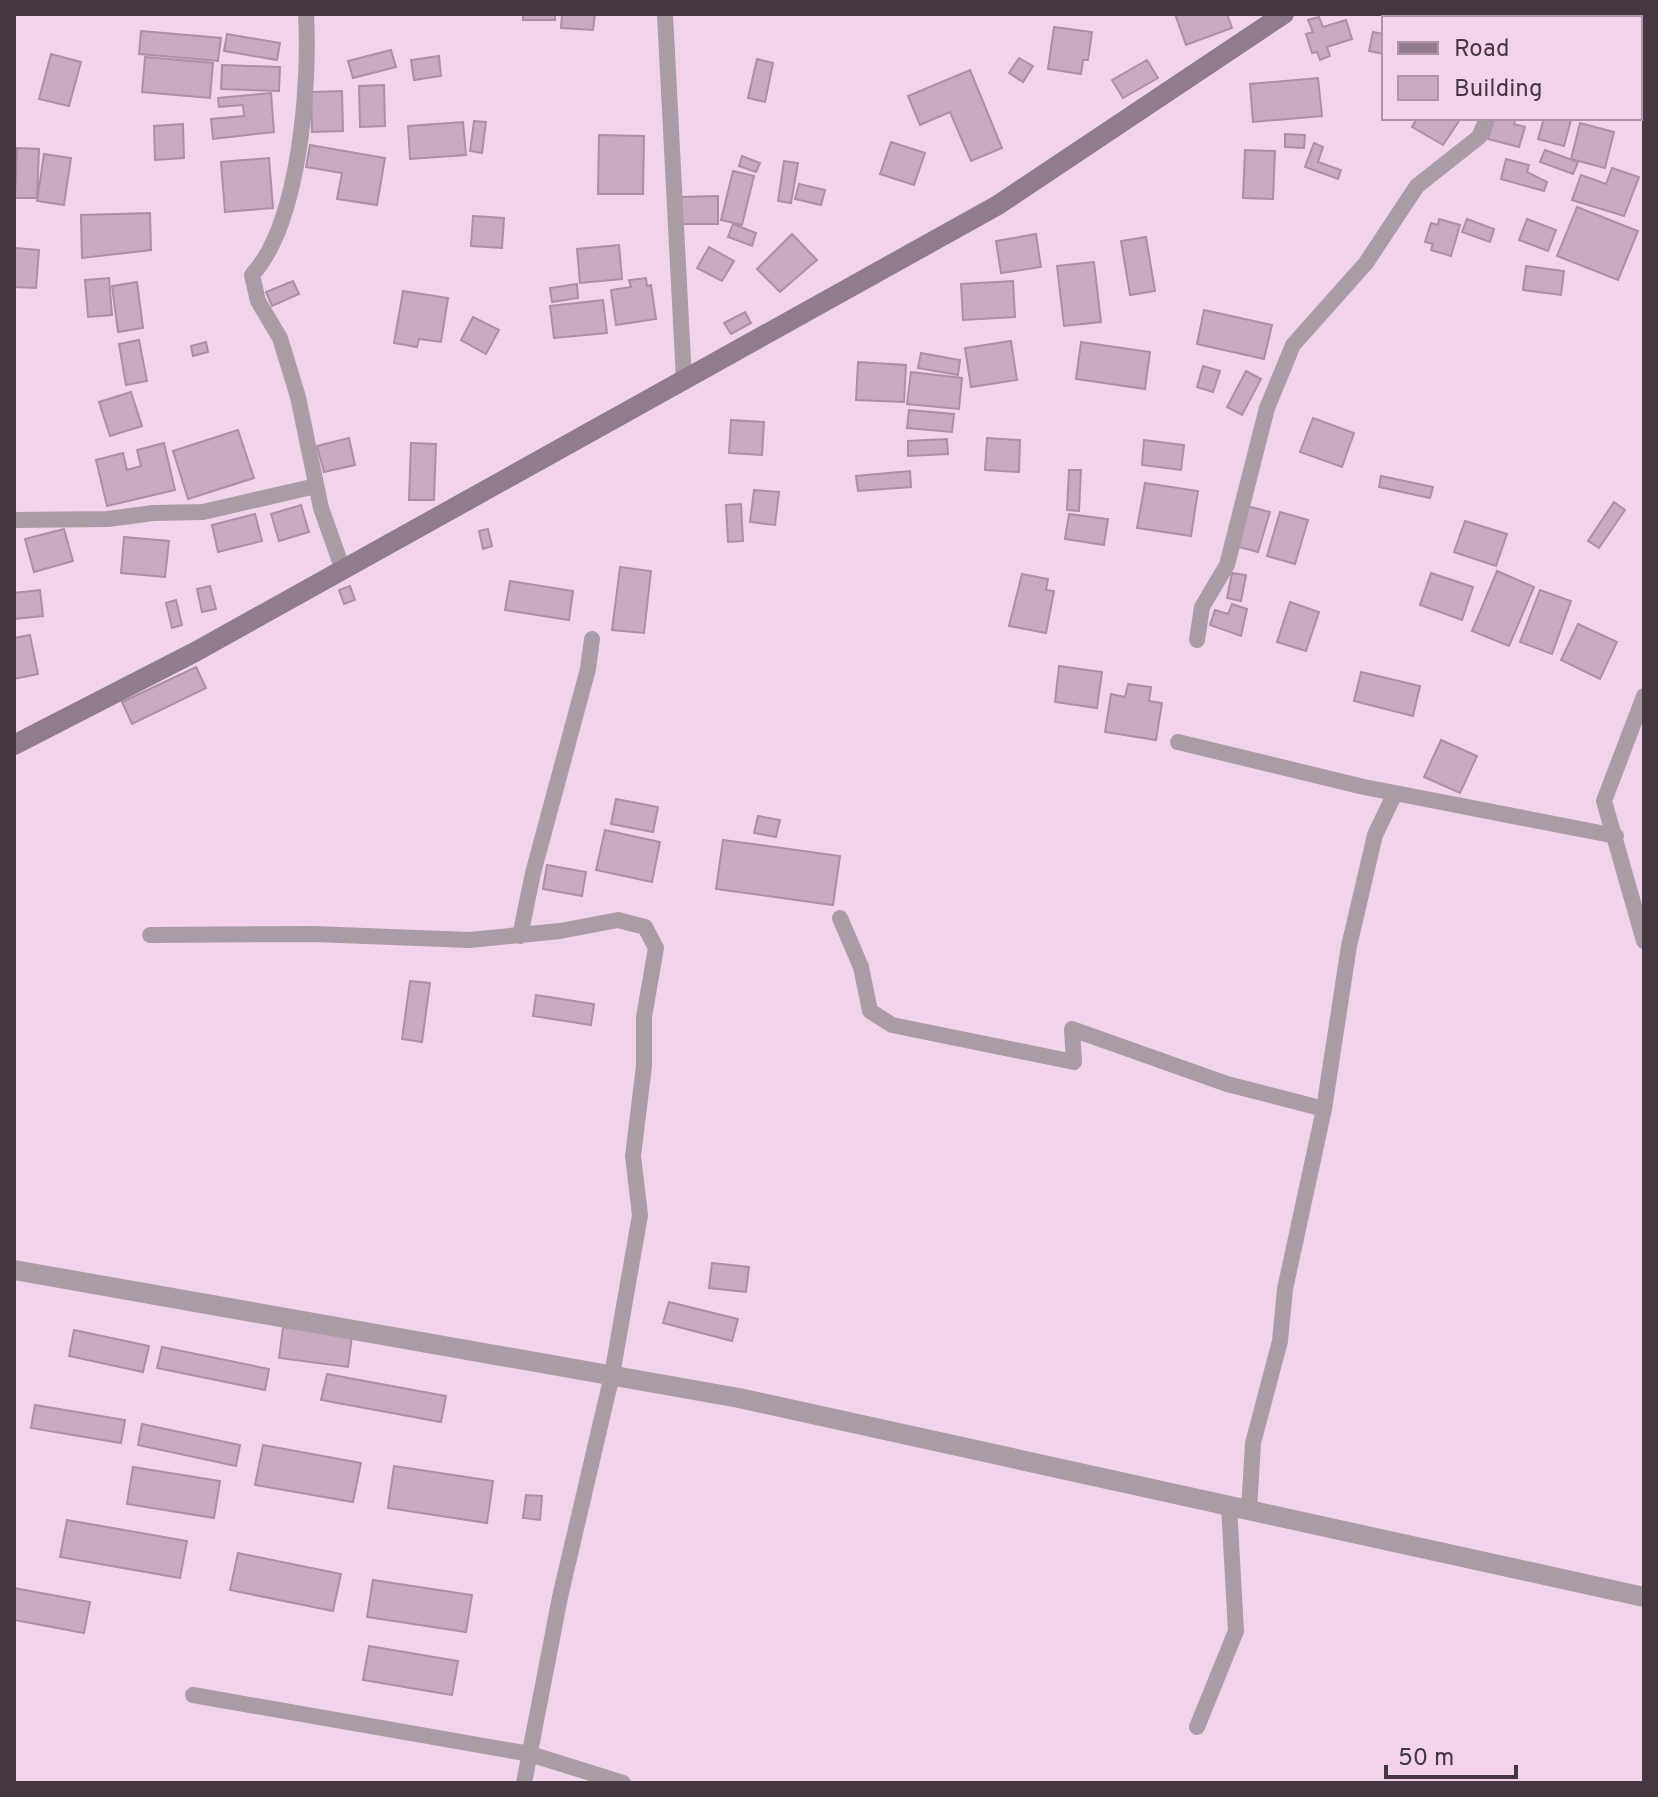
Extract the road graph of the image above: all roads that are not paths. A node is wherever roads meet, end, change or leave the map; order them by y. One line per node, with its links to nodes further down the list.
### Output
1 (306, 14): 6 (street)
2 (665, 14): 5 (street)
3 (1284, 14): 5 (main road)
4 (1486, 120): 10 (street)
5 (684, 380): 8 (main road)
6 (316, 486): 7 (street); 8 (street)
7 (14, 520)
8 (343, 570): 13 (main road)
9 (592, 639): 18 (street)
10 (1197, 640)
11 (1644, 696): 15 (street)
12 (1178, 742): 14 (street)
13 (14, 745)
14 (1395, 793): 15 (street); 20 (street)
15 (1616, 836): 19 (street)
16 (840, 918): 20 (street)
17 (150, 935): 18 (street)
18 (520, 936): 22 (street)
19 (1644, 941)
20 (1324, 1109): 23 (street)
21 (14, 1270): 22 (street)
22 (612, 1375): 23 (street); 27 (street)
23 (1239, 1508): 24 (street); 26 (street)
24 (1644, 1597)
25 (193, 1695): 27 (street)
26 (1197, 1727)
27 (530, 1754): 28 (street); 29 (street)
28 (524, 1783)
29 (623, 1783)

